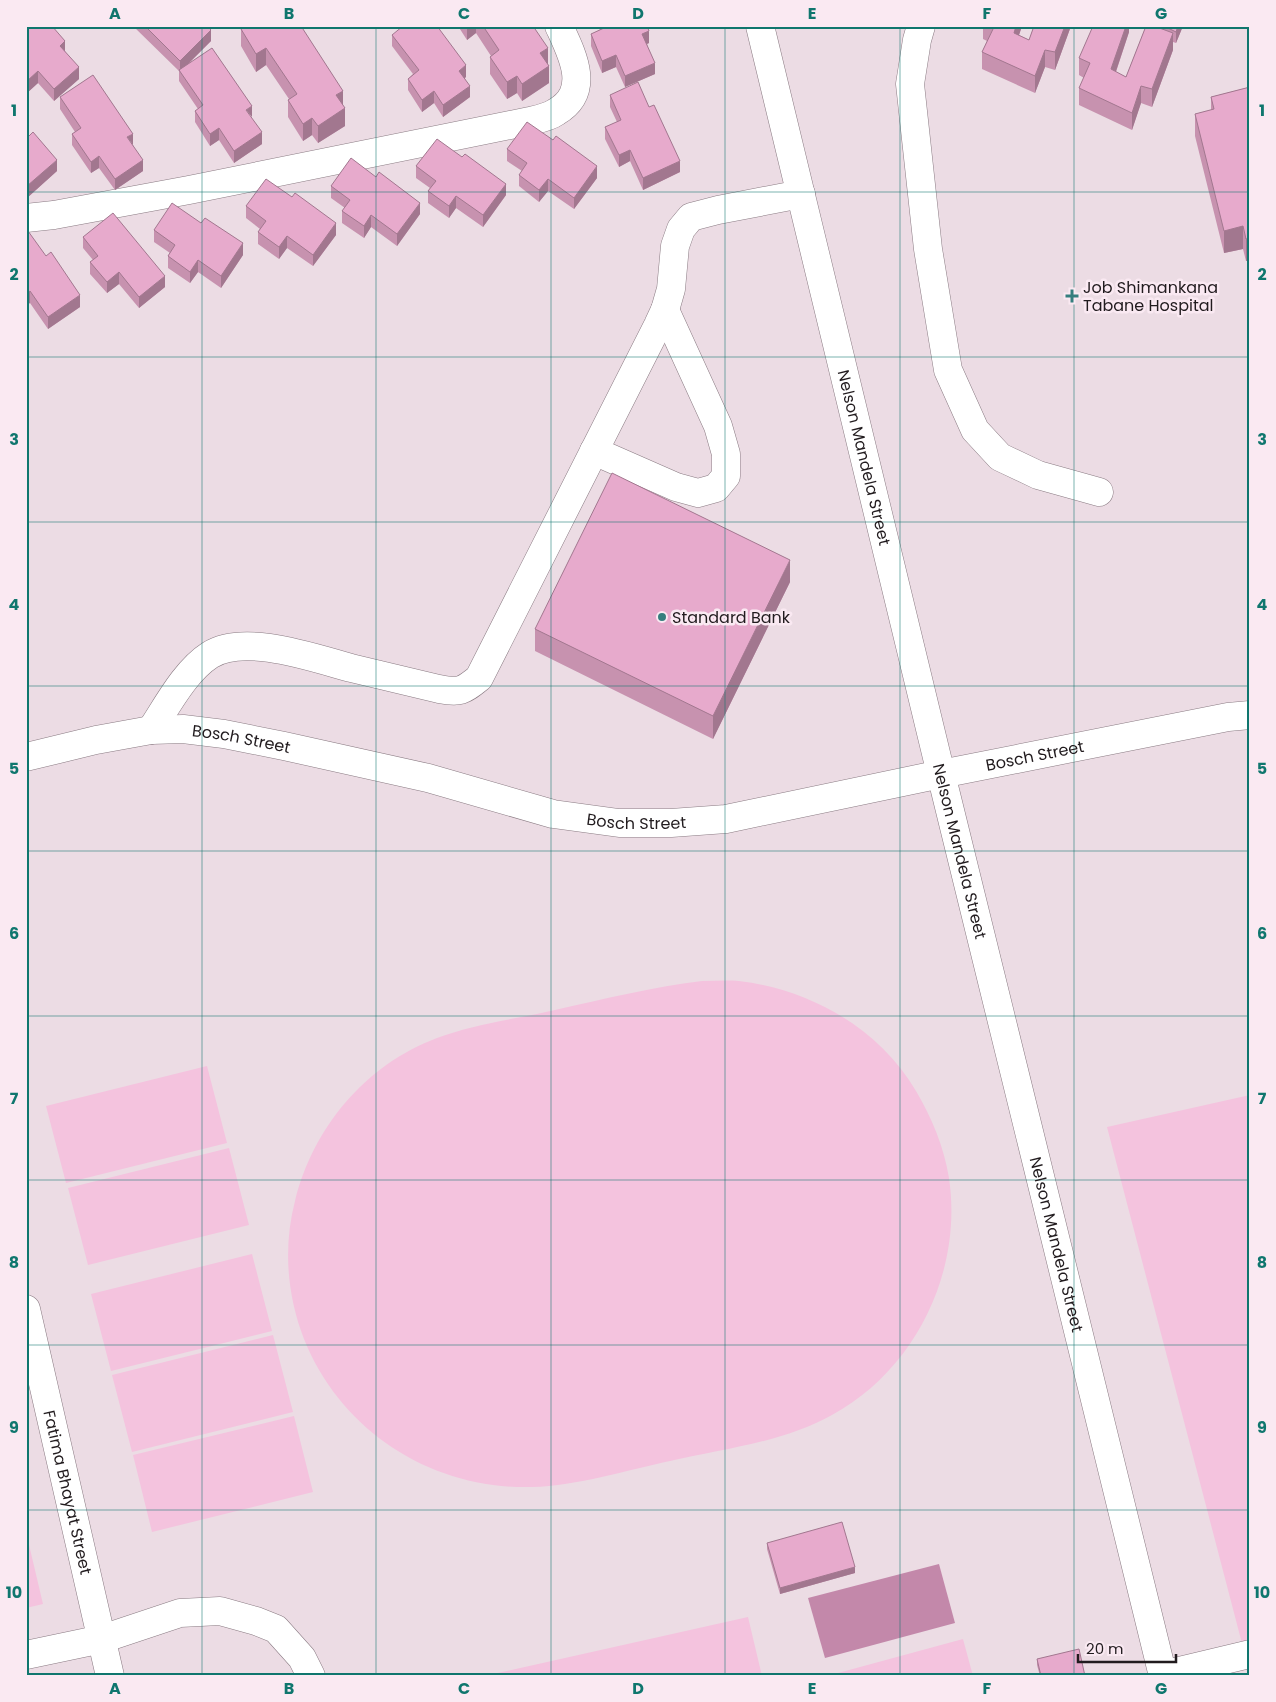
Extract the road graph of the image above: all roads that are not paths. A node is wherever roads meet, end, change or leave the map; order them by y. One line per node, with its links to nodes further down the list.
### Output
1 (559, 26): 5 (street)
2 (760, 26): 4 (street, Nelson Mandela Street)
3 (921, 26): 8 (street)
4 (801, 194): 6 (street); 12 (street, Nelson Mandela Street)
5 (26, 218)
6 (664, 310): 7 (street); 7 (street)
7 (594, 450): 10 (street)
8 (1099, 492)
9 (1250, 716): 12 (street, Bosch Street)
10 (150, 730): 11 (street, Bosch Street); 12 (street, Bosch Street)
11 (26, 756)
12 (941, 774): 17 (street, Nelson Mandela Street)
13 (26, 1309): 14 (street, Fatima Bhayat Street)
14 (102, 1639): 16 (street); 18 (street, Fatima Bhayat Street); 19 (street)
15 (1250, 1654): 17 (street)
16 (26, 1655)
17 (1162, 1675)
18 (110, 1676)
19 (311, 1676)

